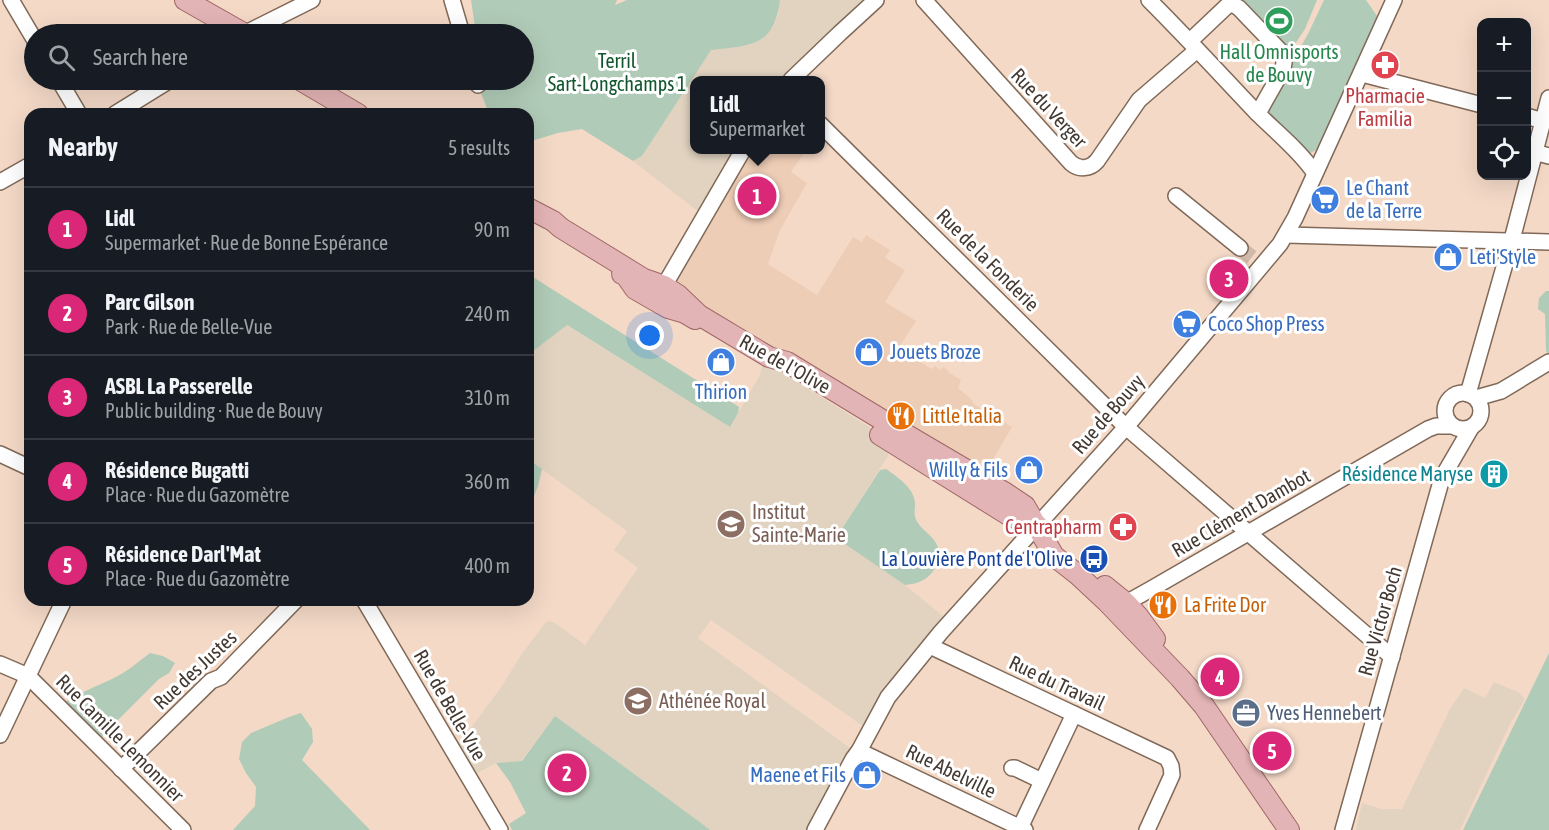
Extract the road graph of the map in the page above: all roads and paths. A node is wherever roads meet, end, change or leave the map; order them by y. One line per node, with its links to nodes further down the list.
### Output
1 (11, 0): 11 (street)
2 (172, 0): 12 (main road)
3 (185, 0): 13 (main road)
4 (312, 0): 14 (street)
5 (452, 0): 15 (street)
6 (876, 0): 18 (street)
7 (924, 0): 16 (street, Rue du Verger)
8 (1149, 0): 16 (street)
9 (1378, 0): 10 (street)
10 (1391, 7): 17 (street, Rue de Bouvy)
11 (25, 24)
12 (203, 24)
13 (227, 24)
14 (264, 24)
15 (459, 24)
16 (1194, 45): 29 (street); 29 (street)
17 (1362, 74): 24 (street); 37 (street, Rue de Bouvy)
18 (796, 76)
19 (65, 90): 25 (street)
20 (154, 90): 26 (street)
21 (317, 90): 27 (main road)
22 (334, 90): 28 (main road)
23 (1549, 98): 31 (street)
24 (1477, 104)
25 (75, 108)
26 (125, 108)
27 (348, 108)
28 (364, 108)
29 (1257, 113): 37 (street)
30 (1531, 118): 31 (street)
31 (1543, 121): 33 (street)
32 (825, 129): 54 (street, Rue de la Fonderie)
33 (1534, 152): 35 (street); 43 (street)
34 (741, 154): 47 (street)
35 (1549, 156)
36 (24, 168): 38 (street)
37 (1314, 172): 42 (street, Rue de Bouvy)
38 (0, 182)
39 (1176, 196): 45 (street)
40 (534, 211): 47 (main road, Rue de l'Olive)
41 (534, 220): 46 (main road, Rue de l'Olive)
42 (1286, 235): 43 (street); 54 (street, Rue de Bouvy)
43 (1511, 242): 44 (street); 50 (street)
44 (1549, 242)
45 (1240, 248)
46 (627, 277): 47 (street); 59 (main road, Rue de l'Olive)
47 (664, 286): 59 (main road, Rue de l'Olive)
48 (1549, 362): 49 (street)
49 (1501, 391): 50 (street); 52 (street)
50 (1472, 396): 51 (street); 52 (street)
51 (1446, 404): 53 (street); 56 (street, Rue Clément Dambot)
52 (1481, 416): 55 (street)
53 (1452, 426): 55 (street); 56 (street)
54 (1126, 427): 59 (street, Rue de Bouvy); 60 (street, Rue de la Fonderie)
55 (1471, 428): 66 (street, Rue Victor Boch)
56 (1428, 429): 60 (street, Rue Clément Dambot)
57 (0, 454): 58 (street)
58 (24, 465)
59 (1038, 526): 61 (main road, Rue de l'Olive); 65 (street, Rue de Bouvy)
60 (1249, 532): 61 (street, Rue Clément Dambot); 66 (street, Rue de la Fonderie)
61 (1116, 602): 80 (main road, Rue de l'Olive)
62 (61, 606): 68 (street)
63 (290, 606): 73 (street, Rue des Justes)
64 (368, 606): 77 (street, Rue de Belle-Vue)
65 (930, 646): 69 (street, Rue du Travail); 71 (street, Rue de Bouvy)
66 (1392, 657): 81 (street, Rue Victor Boch)
67 (0, 664): 68 (street)
68 (28, 676): 70 (street); 73 (street, Rue Camille Lemonnier)
69 (1074, 714): 74 (street); 79 (street, Rue du Travail)
70 (0, 735)
71 (859, 750): 75 (street, Rue Abelville); 78 (street, Rue de Bouvy)
72 (1012, 768): 74 (street)
73 (121, 769): 76 (street, Rue Camille Lemonnier)
74 (1042, 781): 75 (street)
75 (1021, 829)
76 (183, 830)
77 (500, 830)
78 (815, 830)
79 (1147, 830)
80 (1289, 830)
81 (1343, 830)

